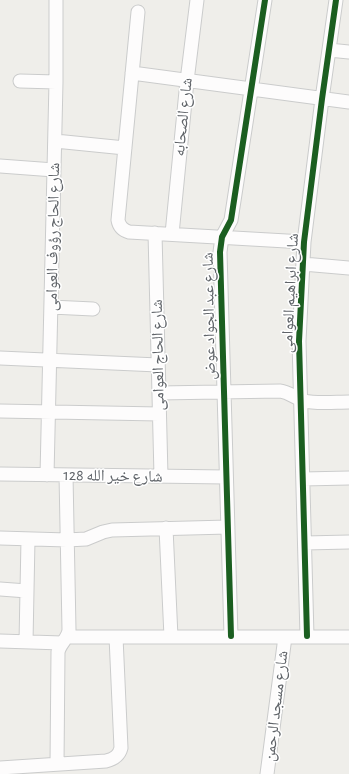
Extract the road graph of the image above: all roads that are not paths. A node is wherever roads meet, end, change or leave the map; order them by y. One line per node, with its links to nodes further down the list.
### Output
1 (56, 0): 11 (street, شارع الحاج رؤوف العوامى)
2 (197, 0): 10 (street, شارع الصحابه)
3 (265, 0): 12 (street, شارع عبد الجواد عوض)
4 (336, 0): 6 (street, شارع ابراهيم العوامى)
5 (138, 12): 8 (street)
6 (329, 50): 7 (street); 13 (street, شارع ابراهيم العوامى)
7 (349, 52)
8 (132, 73): 10 (street); 16 (street)
9 (20, 81): 11 (street)
10 (186, 81): 12 (street); 20 (street, شارع الصحابه)
11 (56, 82): 15 (street, شارع الحاج رؤوف العوامى)
12 (251, 89): 13 (street); 21 (street, شارع عبد الجواد عوض)
13 (322, 98): 14 (street); 22 (street, شارع ابراهيم العوامى)
14 (349, 102)
15 (55, 141): 16 (street); 18 (street, شارع الحاج رؤوف العوامى)
16 (125, 148): 19 (street)
17 (0, 166): 18 (street)
18 (54, 170): 25 (street, شارع الحاج رؤوف العوامى)
19 (155, 233): 20 (street); 29 (street, شارع الحاج العوامى)
20 (172, 234): 21 (street)
21 (222, 237): 22 (street); 30 (street, شارع عبد الجواد عوض)
22 (304, 242): 23 (street, شارع ابراهيم العوامى)
23 (303, 264): 24 (street); 32 (street, شارع ابراهيم العوامى)
24 (349, 268)
25 (51, 307): 26 (street); 28 (street, شارع الحاج رؤوف العوامى)
26 (93, 309)
27 (0, 358): 28 (street)
28 (50, 360): 29 (street); 35 (street, شارع الحاج رؤوف العوامى)
29 (158, 365): 31 (street, شارع الحاج العوامى)
30 (224, 392): 31 (street); 32 (street); 41 (street, شارع عبد الجواد عوض)
31 (158, 393): 36 (street, شارع الحاج العوامى)
32 (302, 400): 33 (street); 43 (street, شارع ابراهيم العوامى)
33 (349, 402)
34 (0, 411): 35 (street)
35 (48, 412): 36 (street); 38 (street, شارع الحاج رؤوف العوامى)
36 (159, 414): 40 (street, شارع الحاج العوامى)
37 (0, 474): 38 (street, شارع خير الله 128)
38 (47, 475): 39 (street, شارع خير الله 128)
39 (66, 475): 40 (street, شارع خير الله 128); 48 (street)
40 (160, 476): 41 (street, شارع خير الله 128)
41 (226, 477): 44 (street, شارع عبد الجواد عوض)
42 (349, 478): 43 (street)
43 (303, 479): 50 (street, شارع ابراهيم العوامى)
44 (228, 527): 45 (street); 53 (street, شارع عبد الجواد عوض)
45 (166, 528): 48 (street); 56 (street)
46 (0, 538): 47 (street)
47 (28, 539): 48 (street); 52 (street)
48 (67, 540): 59 (street)
49 (349, 542): 50 (street)
50 (305, 543): 54 (street, شارع ابراهيم العوامى)
51 (0, 589): 52 (street)
52 (27, 590): 61 (street)
53 (231, 636): 56 (street); 57 (street)
54 (307, 636): 57 (street); 58 (street)
55 (116, 637): 56 (street); 59 (street); 62 (street)
56 (171, 637)
57 (285, 637): 64 (street, شارع مسجد الرحمن)
58 (349, 637)
59 (65, 640): 61 (street); 62 (street)
60 (0, 641): 61 (street)
61 (26, 642)
62 (57, 764): 63 (street)
63 (0, 768)
64 (267, 774)

